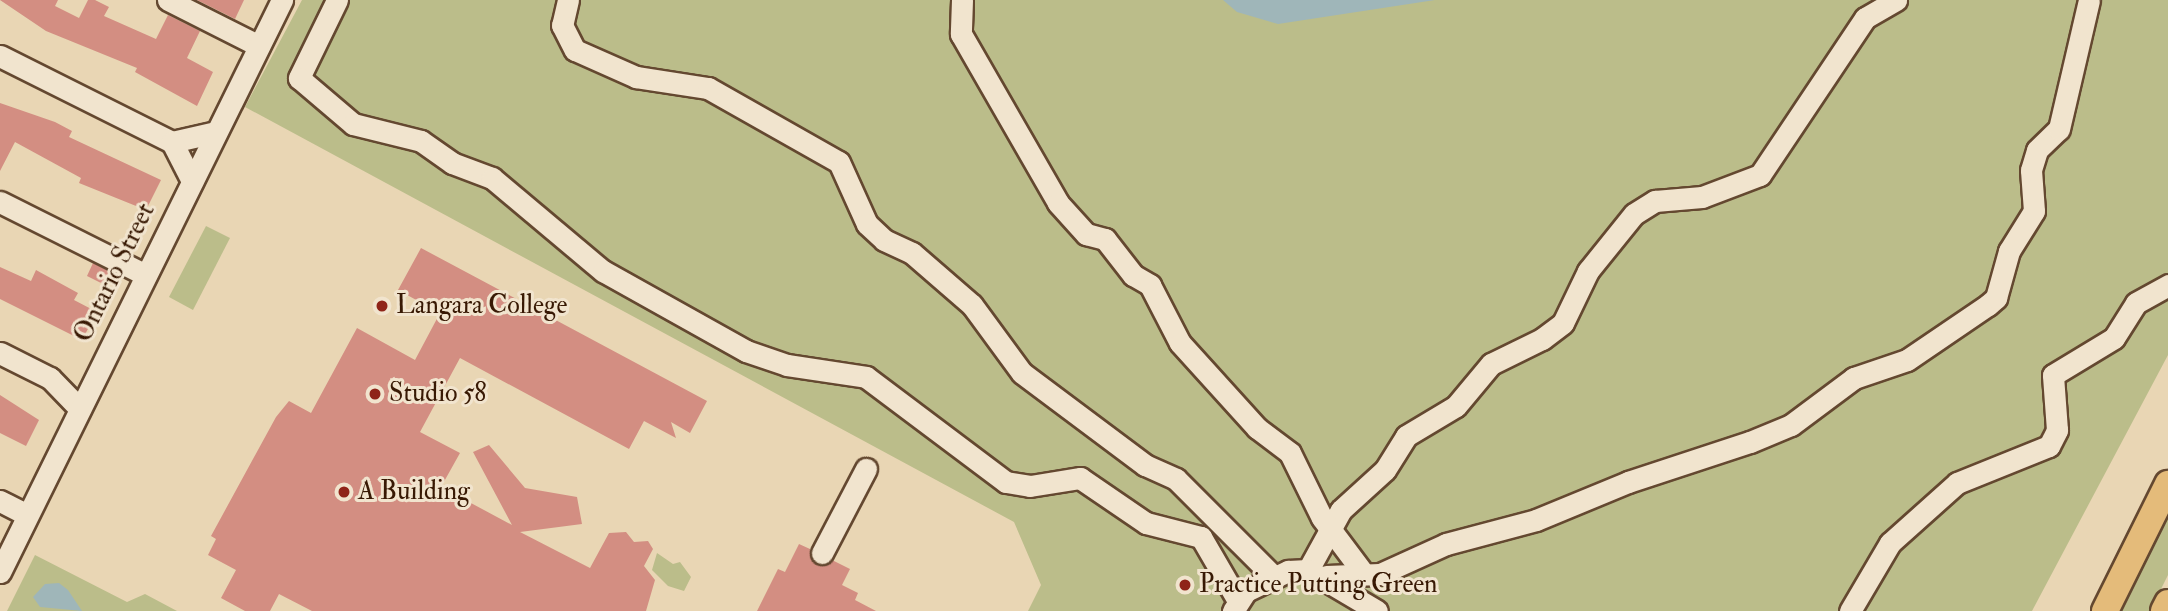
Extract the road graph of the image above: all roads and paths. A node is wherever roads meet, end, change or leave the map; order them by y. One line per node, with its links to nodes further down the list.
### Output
1 (168, 0): 8 (street)
2 (282, 0): 8 (street, Ontario Street)
3 (337, 0): 29 (street)
4 (568, 0): 27 (street)
5 (962, 0): 22 (street)
6 (1896, 0): 22 (street)
7 (2089, 0): 26 (street)
8 (259, 46): 10 (street, Ontario Street)
9 (0, 56): 11 (street)
10 (216, 132): 11 (street); 12 (street, Ontario Street)
11 (172, 142): 12 (street)
12 (192, 181): 14 (street, Ontario Street)
13 (0, 202): 14 (street)
14 (146, 275): 17 (street, Ontario Street)
15 (2168, 285): 31 (street)
16 (0, 353): 17 (street)
17 (80, 409): 21 (street, Ontario Street)
18 (866, 469): 23 (street)
19 (2168, 484): 32 (main road)
20 (0, 501): 21 (street)
21 (27, 515): 24 (street, Ontario Street)
22 (1333, 529): 25 (street); 26 (street)
23 (822, 553)
24 (0, 572)
25 (1317, 573): 26 (street); 27 (street); 30 (street)
26 (1364, 574)
27 (1274, 576): 29 (street)
28 (2168, 603): 33 (main road)
29 (1235, 605)
30 (1377, 611)
31 (1850, 611)
32 (2105, 611)
33 (2164, 611)

